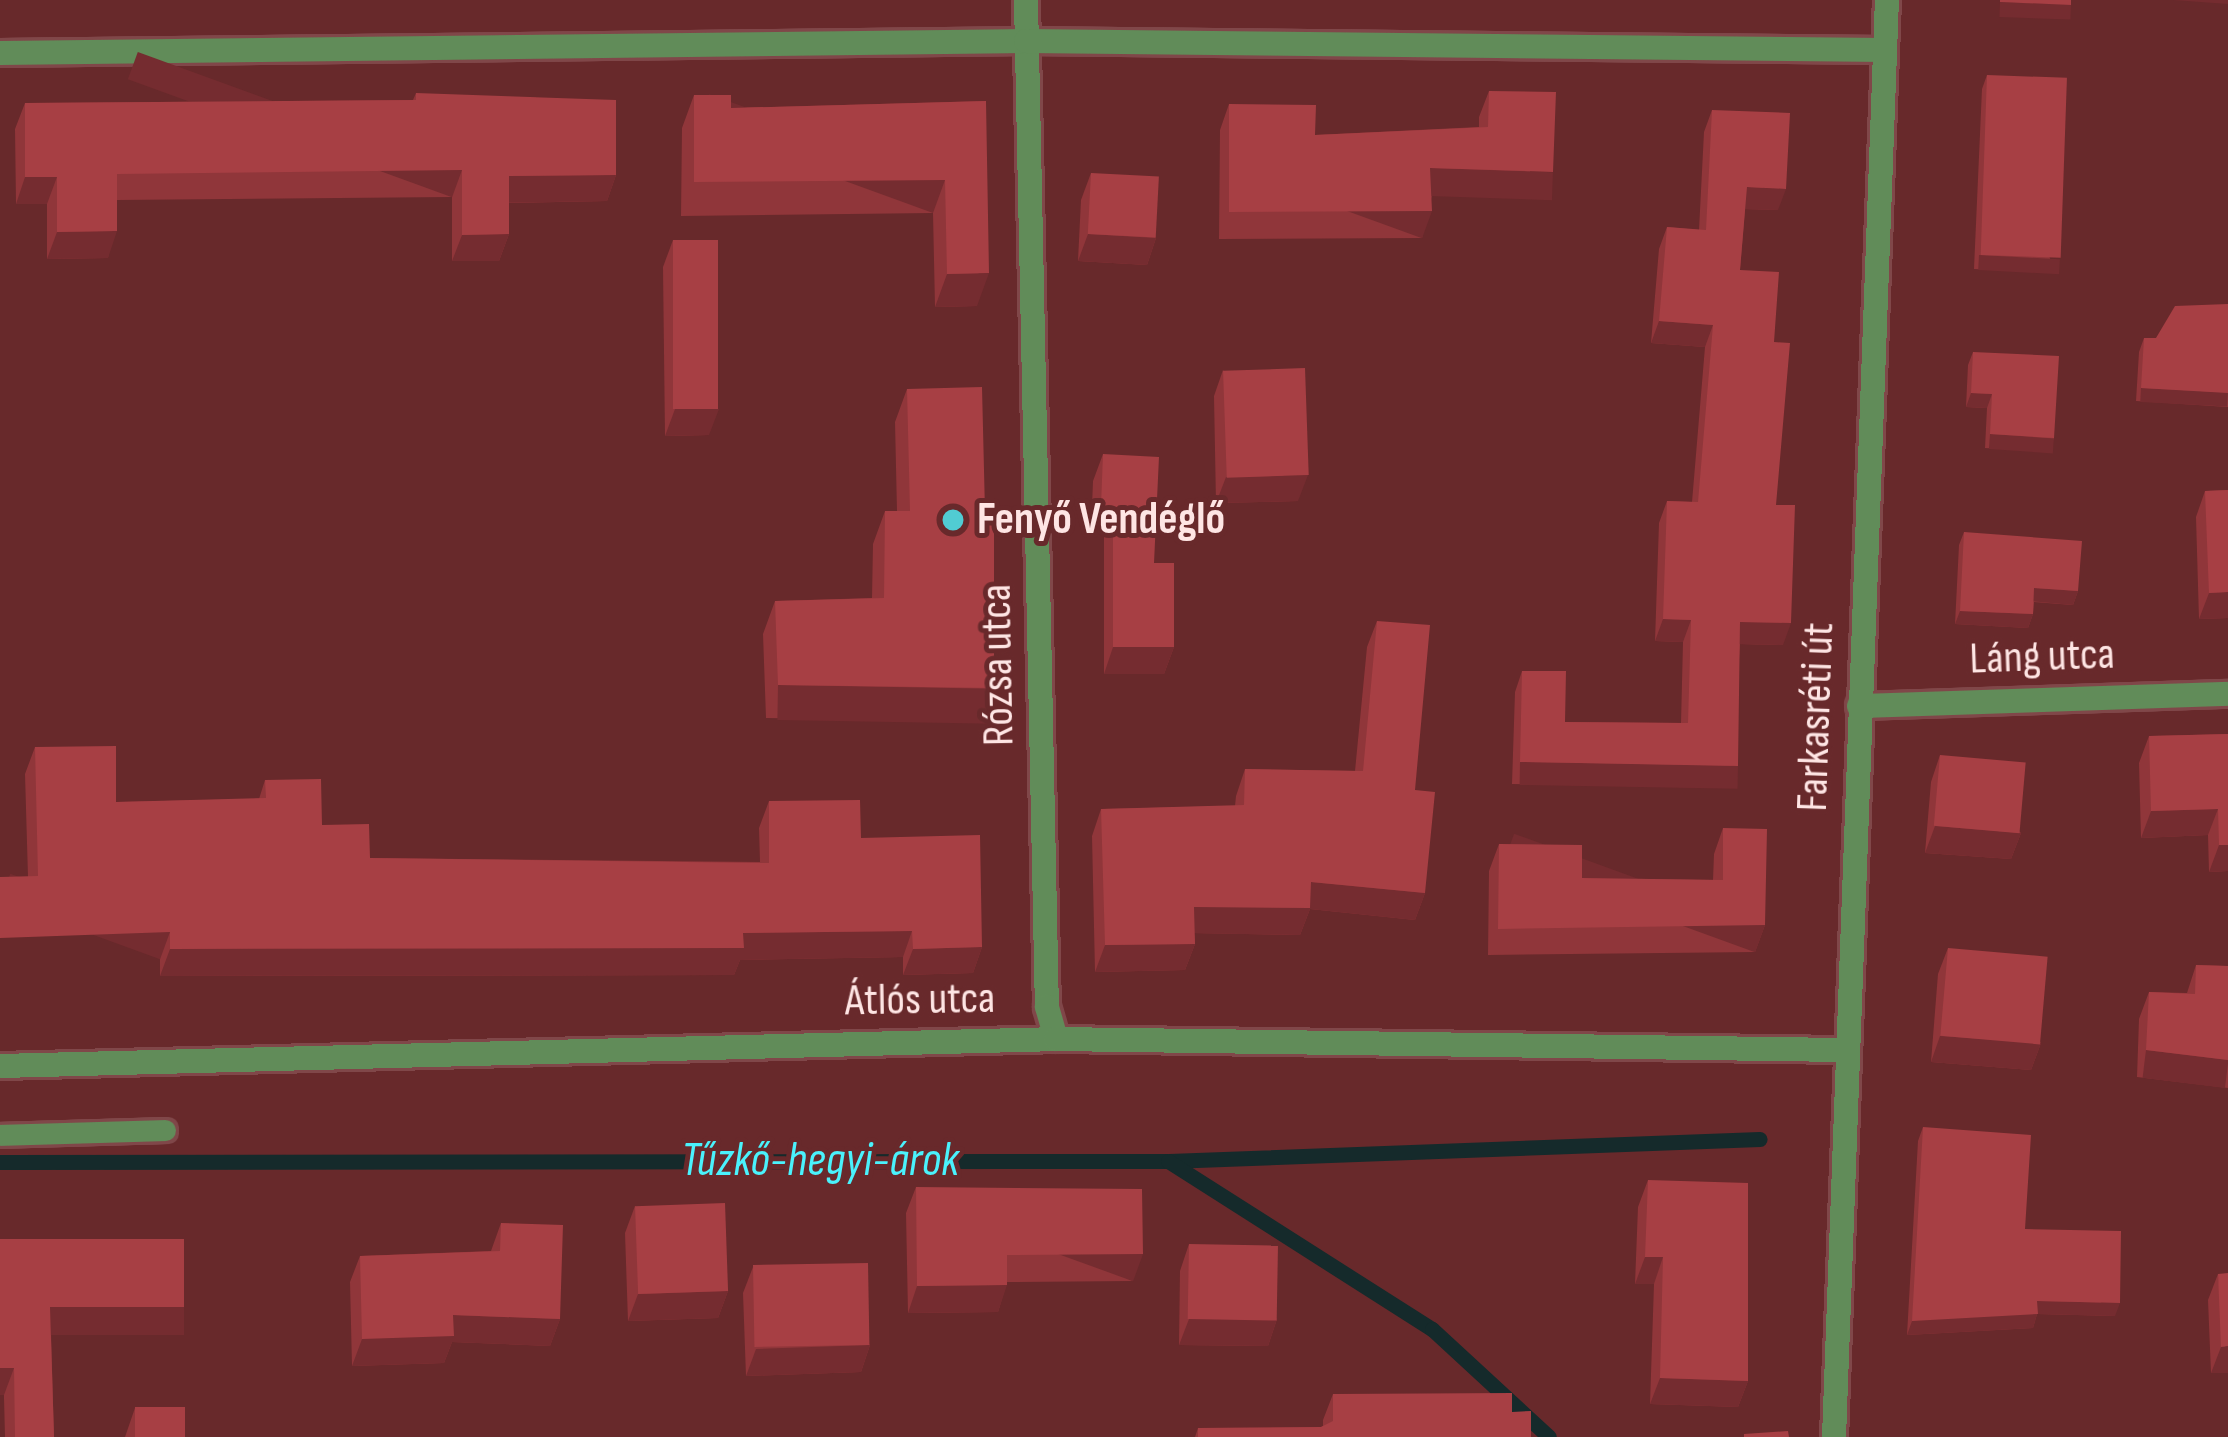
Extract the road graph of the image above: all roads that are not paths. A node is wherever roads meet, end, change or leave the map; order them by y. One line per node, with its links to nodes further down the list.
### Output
1 (1026, 0): 3 (street, Rózsa utca)
2 (1887, 0): 4 (street, Farkasréti út)
3 (1026, 41): 4 (street); 5 (street); 8 (street, Rózsa utca)
4 (1886, 50): 7 (street, Farkasréti út)
5 (0, 53)
6 (2228, 694): 7 (street, Láng utca)
7 (1858, 706): 9 (street, Farkasréti út)
8 (1056, 1039): 9 (street, Átlós utca); 10 (street, Átlós utca)
9 (1843, 1050): 13 (street, Farkasréti út)
10 (0, 1066)
11 (164, 1130): 12 (lane)
12 (0, 1135)
13 (1834, 1437)

